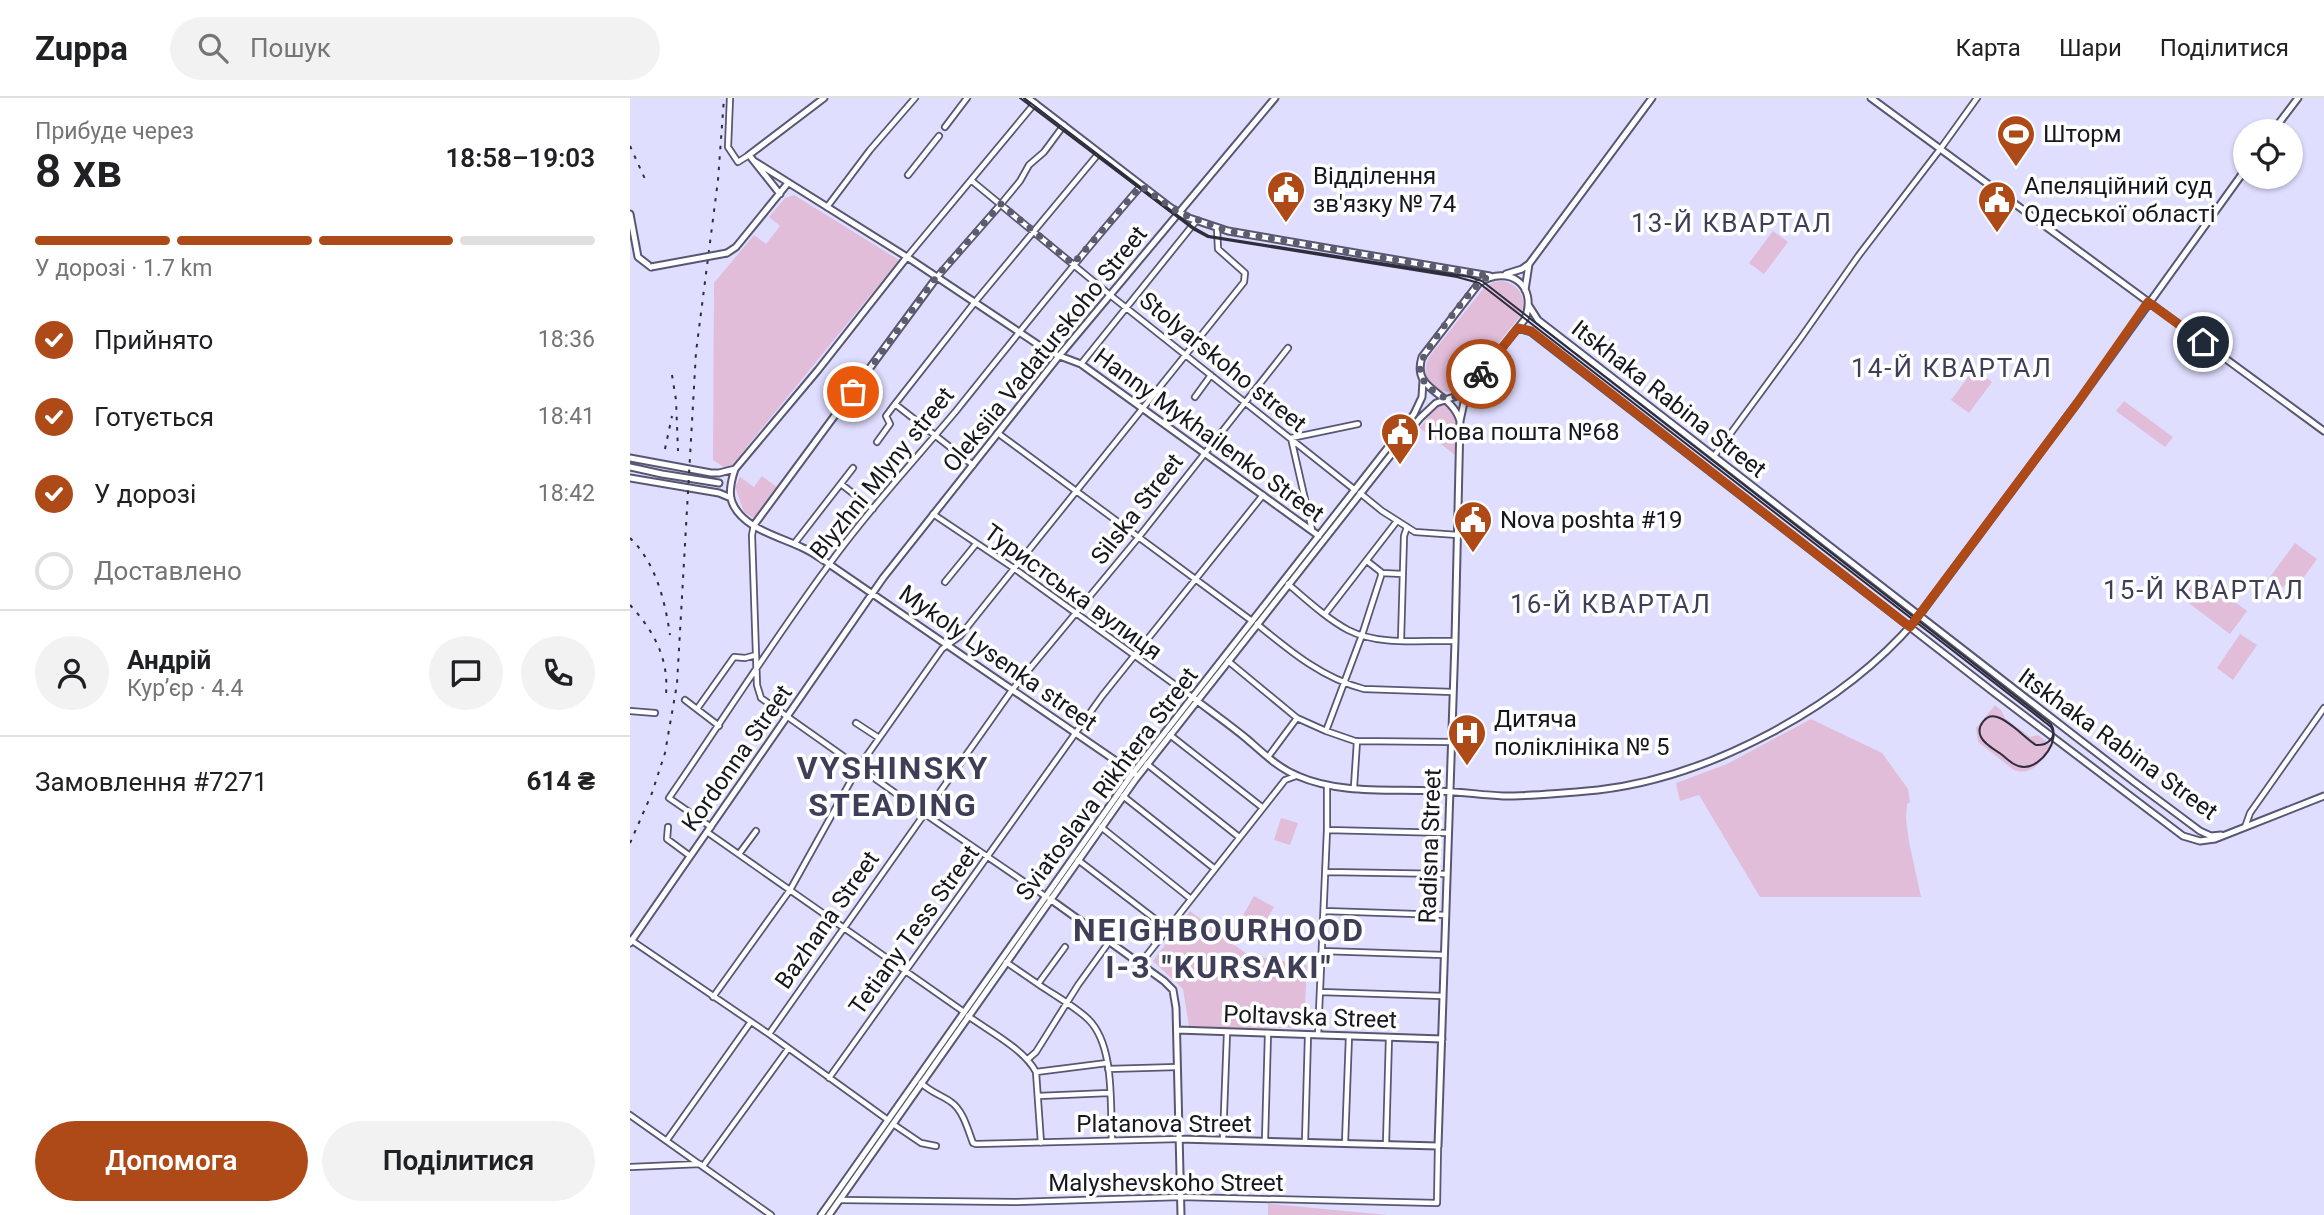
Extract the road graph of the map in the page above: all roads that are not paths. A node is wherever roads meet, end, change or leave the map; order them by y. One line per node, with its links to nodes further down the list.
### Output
1 (730, 98): 18 (street)
2 (824, 98): 18 (street)
3 (915, 98): 27 (street)
4 (967, 98): 14 (street)
5 (1028, 98): 11 (street)
6 (1275, 98): 28 (street, Oleksiia Vadaturskoho Street)
7 (1652, 98): 35 (street)
8 (1871, 98): 16 (street)
9 (1977, 98): 16 (street)
10 (2298, 98): 12 (street)
11 (1035, 103): 13 (street); 21 (street)
12 (2282, 119)
13 (1064, 125): 17 (street); 26 (street)
14 (945, 127)
15 (939, 136): 20 (street)
16 (1941, 148): 42 (street); 67 (street)
17 (1099, 153): 23 (street); 32 (street)
18 (750, 155): 19 (street, Hanny Mykhailenko Street)
19 (754, 161): 22 (street, Hanny Mykhailenko Street); 25 (street, Hanny Mykhailenko Street)
20 (908, 175)
21 (972, 181): 26 (street, Stolyarskoho street); 33 (street)
22 (789, 183): 25 (street); 27 (street, Hanny Mykhailenko Street)
23 (1141, 186): 28 (street); 34 (street, Blyzhni Mlyny street)
24 (2233, 186): 42 (street, Туристська вулиця)
25 (780, 194): 29 (street, bridge)
26 (1001, 204): 32 (street, Stolyarskoho street); 37 (street)
27 (826, 208): 33 (street, Hanny Mykhailenko Street)
28 (1179, 213): 30 (street); 40 (street, Oleksiia Vadaturskoho Street)
29 (630, 214)
30 (1196, 220): 31 (street); 44 (street)
31 (1217, 228): 38 (street); 48 (street)
32 (1032, 231): 34 (street, Stolyarskoho street); 41 (street)
33 (907, 257): 37 (street, Hanny Mykhailenko Street); 72 (street)
34 (1073, 264): 40 (street, Stolyarskoho street); 46 (street, Blyzhni Mlyny street)
35 (1529, 264): 36 (street); 39 (street)
36 (1499, 275): 38 (street); 39 (street)
37 (937, 276): 41 (street, Hanny Mykhailenko Street); 85 (street)
38 (1490, 276): 52 (street, Sviatoslava Rikhtera Street)
39 (1525, 290): 43 (street)
40 (1110, 295): 44 (street, Stolyarskoho street); 49 (street, Oleksiia Vadaturskoho Street)
41 (975, 302): 46 (street, Hanny Mykhailenko Street); 57 (street)
42 (2148, 302): 61 (street); 103 (street, Туристська вулиця)
43 (1529, 306): 45 (street); 67 (street, Itskhaka Rabina Street)
44 (1126, 307): 48 (street, Stolyarskoho street); 50 (street)
45 (1518, 328): 53 (street); 105 (street, Itskhaka Rabina Street)
46 (1020, 332): 49 (street, Hanny Mykhailenko Street); 63 (street, Blyzhni Mlyny street)
47 (1287, 348): 56 (street, Silska Street)
48 (1186, 355): 51 (street, Stolyarskoho street); 58 (street)
49 (1059, 356): 50 (street, Hanny Mykhailenko Street); 62 (street, Oleksiia Vadaturskoho Street)
50 (1081, 364): 58 (street, Hanny Mykhailenko Street)
51 (1211, 375): 54 (street); 56 (street, Stolyarskoho street)
52 (1423, 381): 55 (street); 78 (street, Sviatoslava Rikhtera Street)
53 (1466, 393): 55 (street, Sviatoslava Rikhtera Street); 59 (street, Radisna Street)
54 (1195, 397)
55 (1447, 399): 59 (street); 78 (street, Sviatoslava Rikhtera Street)
56 (1244, 401): 64 (street, Stolyarskoho street); 66 (street, Silska Street)
57 (895, 404): 63 (street); 65 (street)
58 (1144, 408): 66 (street, Hanny Mykhailenko Street); 77 (street)
59 (1460, 421): 88 (street, Radisna Street)
60 (1359, 424): 64 (street)
61 (2324, 431)
62 (999, 434): 69 (street, Oleksiia Vadaturskoho Street); 77 (street)
63 (935, 436): 69 (street); 82 (street, Blyzhni Mlyny street)
64 (1290, 438): 78 (street, Stolyarskoho street); 87 (street)
65 (877, 442)
66 (1204, 452): 80 (street, Hanny Mykhailenko Street); 89 (street, Silska Street)
67 (1714, 456): 103 (street, Itskhaka Rabina Street)
68 (630, 458): 73 (street)
69 (973, 465): 83 (street, Oleksiia Vadaturskoho Street)
70 (630, 467): 75 (street)
71 (853, 468): 76 (street)
72 (735, 469): 73 (street); 81 (street)
73 (719, 473): 75 (street)
74 (630, 478): 79 (street)
75 (719, 483): 79 (street)
76 (841, 484): 82 (street); 90 (street)
77 (1076, 492): 89 (street); 94 (street)
78 (1358, 492): 84 (street, Stolyarskoho street); 87 (street, Sviatoslava Rikhtera Street)
79 (715, 493): 81 (street)
80 (1263, 495): 87 (street, Hanny Mykhailenko Street); 97 (street, Tetiany Tess Street)
81 (731, 498): 85 (street)
82 (873, 509): 93 (street, Blyzhni Mlyny street)
83 (933, 514): 91 (street, Туристська вулиця); 100 (street, Oleksiia Vadaturskoho Street)
84 (1397, 521): 86 (street, Stolyarskoho street); 92 (street)
85 (754, 525): 90 (street, Mykoly Lysenka street); 110 (street)
86 (1407, 527): 88 (street, Stolyarskoho street); 96 (street)
87 (1318, 535): 99 (street, Sviatoslava Rikhtera Street); 104 (street, Sviatoslava Rikhtera Street)
88 (1458, 535): 108 (street, Radisna Street)
89 (1138, 538): 97 (street); 101 (street, Silska Street)
90 (794, 544): 93 (street, Mykoly Lysenka street)
91 (976, 544): 94 (street, Туристська вулиця); 98 (street)
92 (1367, 561): 95 (street); 102 (street)
93 (830, 564): 100 (street, Mykoly Lysenka street); 113 (street, Blyzhni Mlyny street)
94 (1014, 569): 101 (street, Туристська вулиця); 109 (street)
95 (1381, 573): 96 (street); 106 (street)
96 (1403, 574): 107 (street)
97 (1197, 580): 104 (street); 111 (street, Tetiany Tess Street)
98 (945, 582)
99 (1288, 584): 102 (street); 104 (street, Sviatoslava Rikhtera Street)
100 (873, 592): 109 (street, Mykoly Lysenka street); 123 (street, Kordonna Street)
101 (1075, 614): 111 (street, Туристська вулиця); 115 (street, Silska Street)
102 (1325, 614): 106 (street)
103 (1919, 615): 105 (street, Туристська вулиця); 149 (street, Itskhaka Rabina Street)
104 (1254, 622): 112 (street, Sviatoslava Rikhtera Street); 114 (street); 117 (street, Sviatoslava Rikhtera Street)
105 (1910, 627): 140 (street, Туристська вулиця); 155 (street, Itskhaka Rabina Street)
106 (1362, 635): 107 (street); 114 (street)
107 (1401, 640): 108 (street)
108 (1455, 641): 116 (street, Radisna Street)
109 (947, 645): 115 (street, Mykoly Lysenka street); 130 (street)
110 (756, 655): 113 (street); 120 (street)
111 (1134, 658): 117 (street, Туристська вулиця); 128 (street, Tetiany Tess Street)
112 (1227, 661): 117 (street, Sviatoslava Rikhtera Street); 124 (street)
113 (757, 669): 123 (street); 126 (street, Blyzhni Mlyny street)
114 (1343, 682): 116 (street); 127 (street)
115 (1012, 690): 128 (street, Mykoly Lysenka street); 144 (street, Bazhana Street)
116 (1453, 692): 132 (street, Radisna Street)
117 (1194, 699): 129 (street, Sviatoslava Rikhtera Street); 133 (street, Туристська вулиця); 136 (street, Sviatoslava Rikhtera Street)
118 (685, 700): 120 (street)
119 (2324, 708): 147 (street)
120 (697, 709): 126 (street)
121 (630, 711): 122 (street)
122 (655, 713)
123 (787, 717): 135 (street); 148 (street, Kordonna Street)
124 (1297, 718): 127 (street); 133 (street)
125 (856, 723): 130 (street)
126 (719, 726): 148 (street, Blyzhni Mlyny street)
127 (1326, 731): 131 (street)
128 (1076, 734): 136 (street, Mykoly Lysenka street); 158 (street, Tetiany Tess Street)
129 (1170, 734): 134 (street, Sviatoslava Rikhtera Street); 143 (street)
130 (879, 738): 135 (street)
131 (1357, 741): 132 (street); 139 (street)
132 (1451, 742): 140 (street, Radisna Street)
133 (1268, 757): 137 (street, Туристська вулиця)
134 (1147, 764): 136 (street, Sviatoslava Rikhtera Street); 154 (street)
135 (858, 768): 144 (street); 163 (street)
136 (1135, 775): 141 (street, Sviatoslava Rikhtera Street); 164 (street, Sviatoslava Rikhtera Street)
137 (1297, 776): 138 (street, Туристська вулиця); 143 (street)
138 (1327, 786): 139 (street, Туристська вулиця); 150 (street)
139 (1354, 788): 140 (street, Туристська вулиця)
140 (1450, 791): 152 (street, Radisna Street)
141 (1123, 796): 146 (street, Sviatoslava Rikhtera Street); 160 (street)
142 (2324, 796): 147 (street)
143 (1263, 807): 154 (street)
144 (925, 814): 158 (street); 168 (street, Bazhana Street)
145 (668, 827): 157 (street)
146 (1101, 827): 159 (street, Sviatoslava Rikhtera Street); 165 (street)
147 (2245, 827): 153 (street)
148 (709, 829): 156 (street); 157 (street, Kordonna Street)
149 (2197, 829): 153 (street, Itskhaka Rabina Street); 155 (street)
150 (1327, 830): 152 (street); 161 (street)
151 (756, 831): 156 (street)
152 (1448, 833): 162 (street, Radisna Street)
153 (2228, 834): 155 (street, Itskhaka Rabina Street)
154 (1239, 837): 160 (street)
155 (2187, 838)
156 (739, 854): 163 (street)
157 (691, 856): 170 (street, Kordonna Street)
158 (987, 857): 164 (street); 177 (street, Tetiany Tess Street)
159 (1078, 860): 164 (street, Sviatoslava Rikhtera Street); 169 (street)
160 (1215, 869): 165 (street)
161 (1326, 872): 162 (street); 166 (street)
162 (1447, 874): 167 (street, Radisna Street)
163 (790, 890): 168 (street); 181 (street)
164 (1047, 898): 171 (street); 175 (street, Sviatoslava Rikhtera Street); 183 (street, Sviatoslava Rikhtera Street)
165 (1191, 899): 169 (street)
166 (1324, 911): 167 (street); 173 (street)
167 (1446, 915): 174 (street, Radisna Street)
168 (843, 927): 177 (street); 188 (street, Bazhana Street)
169 (1168, 929): 176 (street)
170 (630, 941): 181 (street)
171 (1109, 942): 176 (street); 182 (street)
172 (1066, 947): 178 (street)
173 (1322, 951): 174 (street); 179 (street)
174 (1444, 955): 180 (street, Radisna Street)
175 (1006, 962): 178 (street); 183 (street, Sviatoslava Rikhtera Street)
176 (1140, 964): 185 (street)
177 (906, 971): 183 (street); 199 (street, Tetiany Tess Street)
178 (1038, 984): 182 (street)
179 (1320, 992): 180 (street); 190 (street)
180 (1443, 996): 193 (street, Radisna Street)
181 (713, 998): 184 (street)
182 (1066, 1003): 195 (street); 196 (street)
183 (966, 1014): 195 (street); 200 (street, Sviatoslava Rikhtera Street); 204 (street, Sviatoslava Rikhtera Street)
184 (750, 1023): 188 (street); 207 (street)
185 (1177, 1030): 186 (street, Poltavska Street); 197 (street)
186 (1227, 1032): 187 (street, Poltavska Street); 206 (street)
187 (1268, 1033): 189 (street, Poltavska Street); 209 (street)
188 (769, 1034): 194 (street)
189 (1308, 1034): 190 (street, Poltavska Street); 210 (street)
190 (1318, 1035): 191 (street, Poltavska Street)
191 (1349, 1036): 192 (street, Poltavska Street); 212 (street)
192 (1389, 1037): 193 (street, Poltavska Street); 213 (street)
193 (1442, 1039): 215 (street, Radisna Street)
194 (788, 1049): 199 (street); 216 (street)
195 (1028, 1059): 198 (street)
196 (1107, 1066): 197 (street); 198 (street); 201 (street)
197 (1177, 1067): 205 (street)
198 (1036, 1072): 202 (street)
199 (829, 1078): 204 (street)
200 (921, 1083): 204 (street, Sviatoslava Rikhtera Street); 211 (street, Platanova Street)
201 (1109, 1093): 202 (street); 208 (street)
202 (1038, 1096): 211 (street)
203 (630, 1115): 207 (street)
204 (891, 1122): 214 (street); 219 (street, Sviatoslava Rikhtera Street); 221 (street, Sviatoslava Rikhtera Street)
205 (1180, 1139): 206 (street, Platanova Street); 208 (street, Platanova Street); 218 (street)
206 (1223, 1139): 209 (street, Platanova Street)
207 (667, 1140): 216 (street)
208 (1112, 1140): 211 (street, Platanova Street)
209 (1265, 1140): 210 (street, Platanova Street)
210 (1305, 1142): 212 (street, Platanova Street)
211 (1041, 1143)
212 (1345, 1143): 213 (street, Platanova Street)
213 (1386, 1144): 215 (street, Platanova Street)
214 (936, 1146)
215 (1438, 1146): 218 (street, Malyshevskoho Street)
216 (702, 1165): 217 (street); 220 (street)
217 (630, 1167)
218 (1181, 1197): 219 (street, Malyshevskoho Street); 223 (street)
219 (840, 1200): 222 (street, Sviatoslava Rikhtera Street)
220 (771, 1215)
221 (821, 1215)
222 (829, 1215)
223 (1181, 1215)

